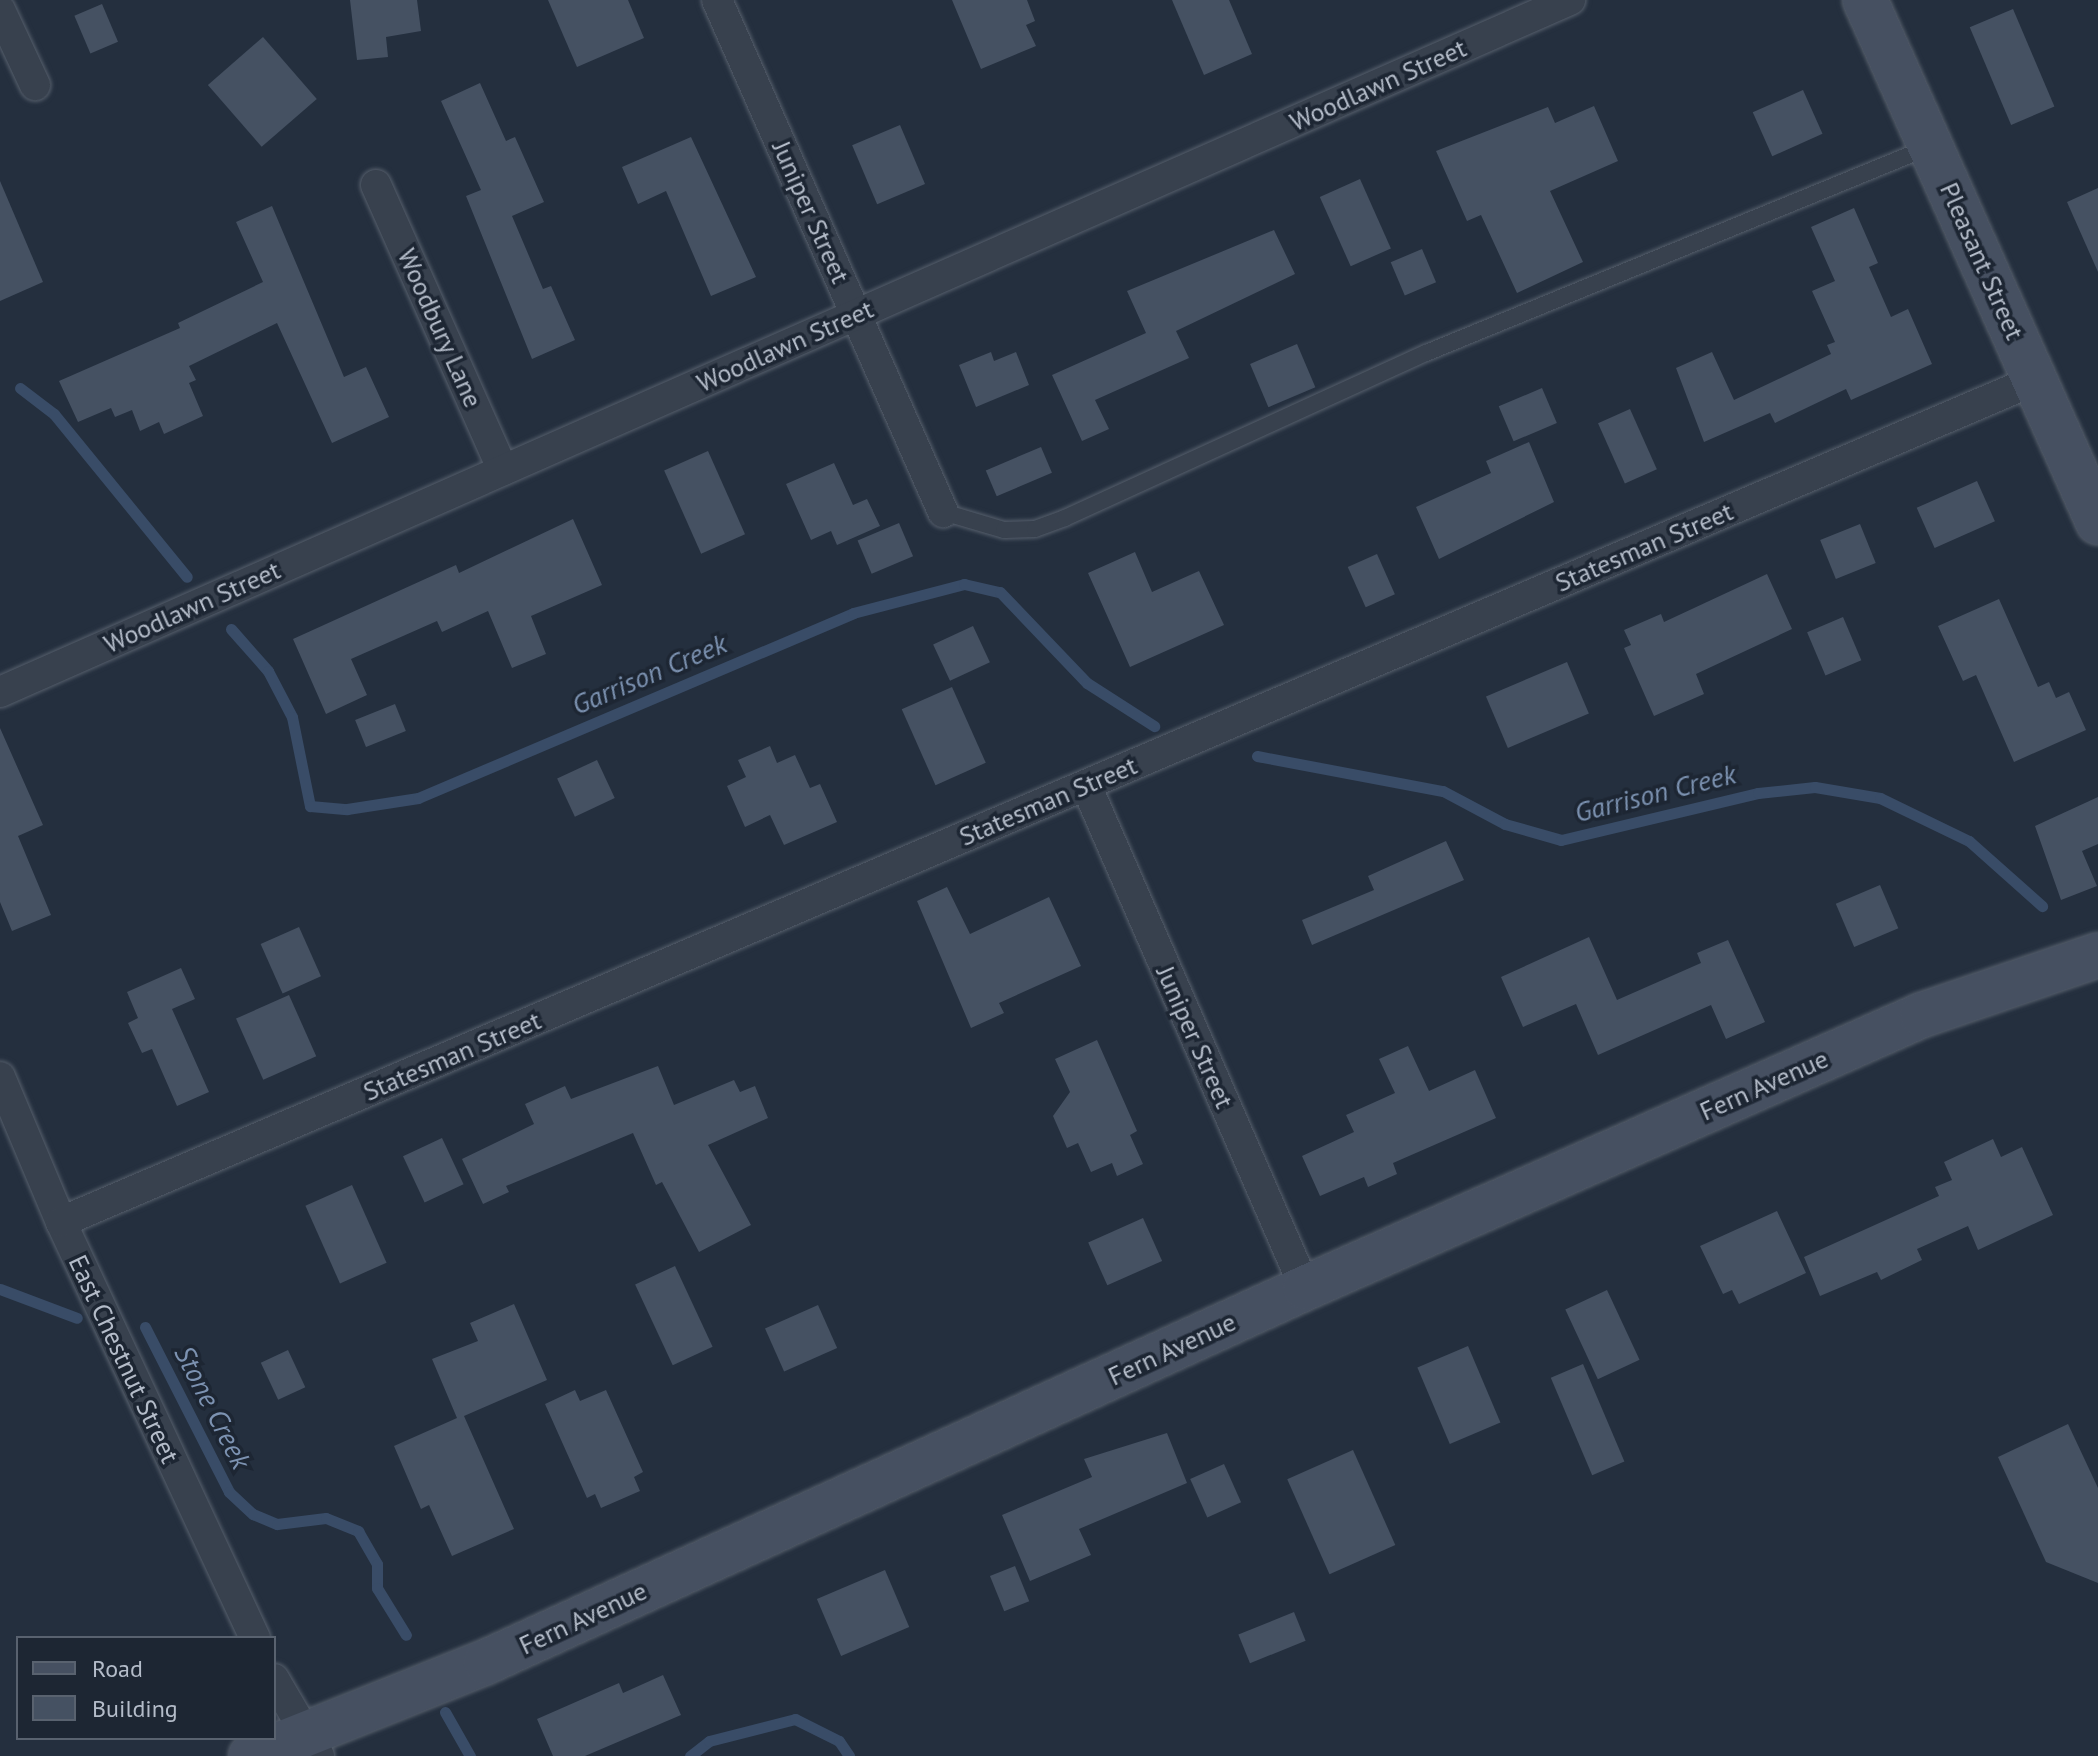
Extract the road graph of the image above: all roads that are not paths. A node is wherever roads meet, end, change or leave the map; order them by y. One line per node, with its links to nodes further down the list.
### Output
1 (717, 0): 8 (street, Juniper Street)
2 (1570, 0): 8 (street, Woodlawn Street)
3 (1865, 0): 6 (main road, Pleasant Street)
4 (0, 10): 5 (street)
5 (35, 85)
6 (1930, 146): 9 (main road, Pleasant Street); 11 (lane)
7 (376, 185): 10 (street, Woodbury Lane)
8 (856, 314): 10 (street, Woodlawn Street); 11 (street, Juniper Street)
9 (2035, 380): 12 (main road, Pleasant Street); 14 (street, Statesman Street)
10 (503, 470): 13 (street, Woodlawn Street)
11 (943, 512)
12 (2098, 522)
13 (0, 692)
14 (1086, 785): 17 (street, Statesman Street); 18 (street, Juniper Street)
15 (2098, 955): 18 (main road, Fern Avenue)
16 (0, 1077): 17 (street, East Chestnut Street)
17 (61, 1222): 19 (street, East Chestnut Street)
18 (1305, 1288): 21 (main road, Fern Avenue)
19 (254, 1636)
20 (276, 1683): 21 (street)
21 (311, 1744): 22 (main road, Fern Avenue)
22 (251, 1756)

